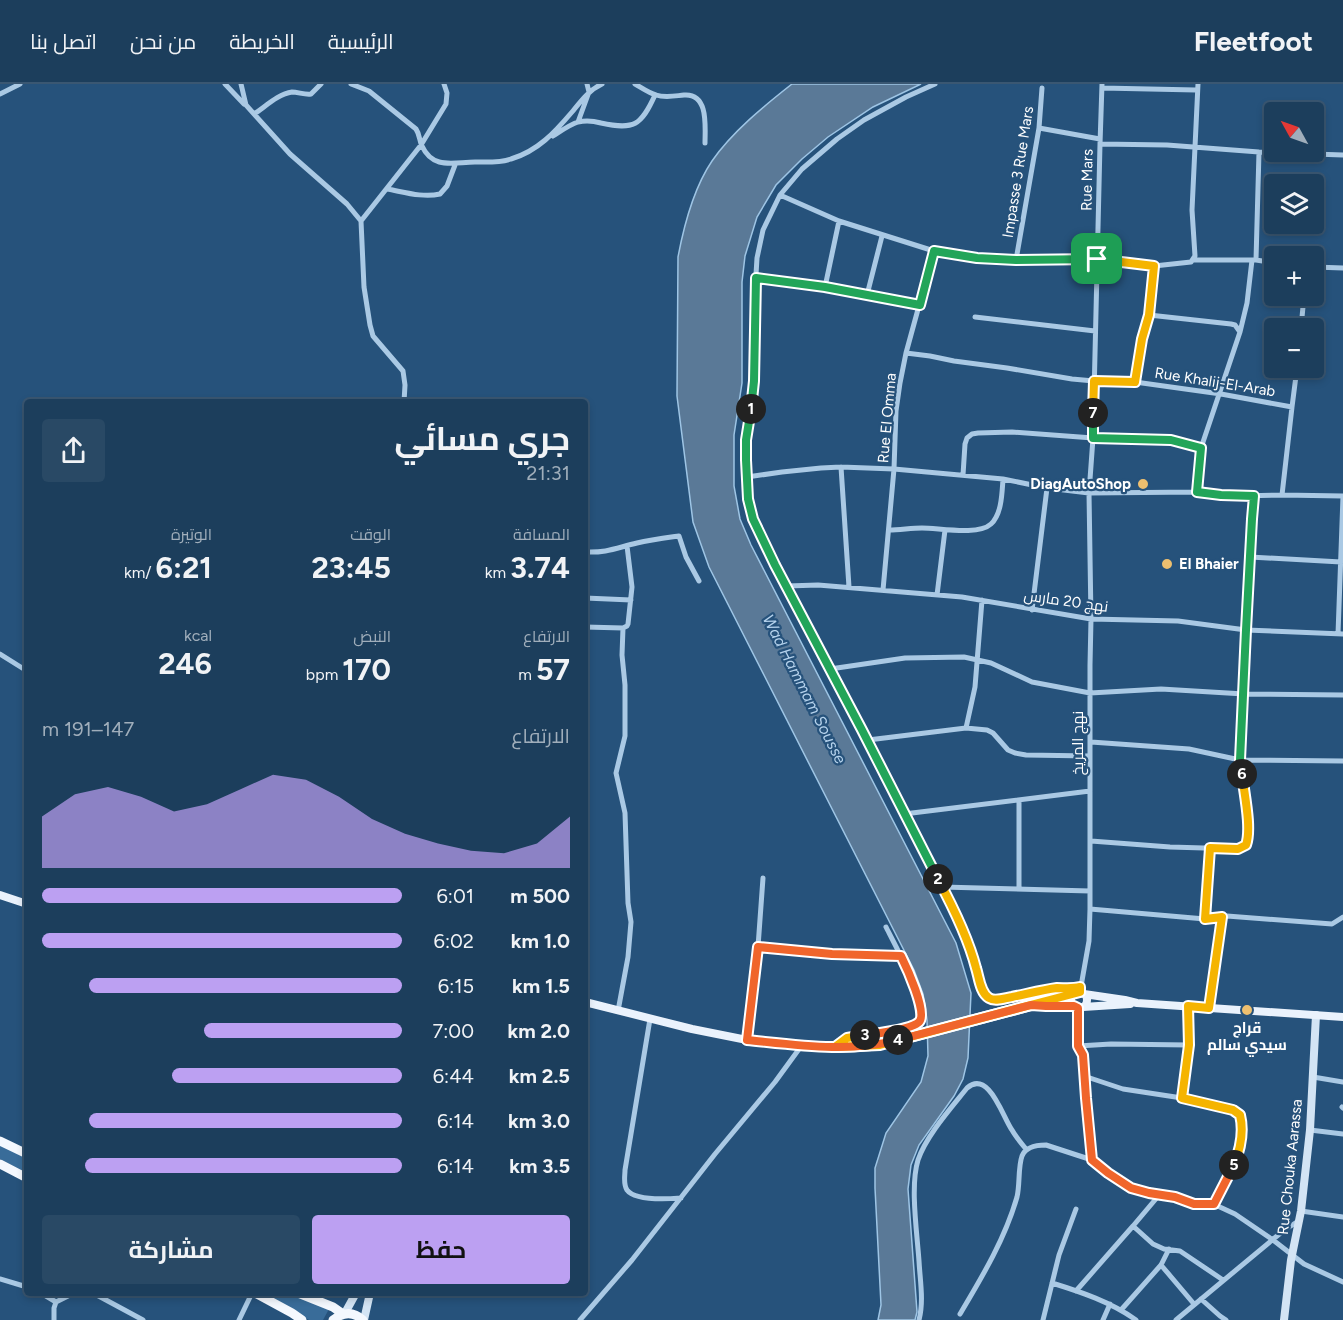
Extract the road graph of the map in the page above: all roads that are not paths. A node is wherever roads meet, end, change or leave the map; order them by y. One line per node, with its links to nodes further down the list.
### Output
1 (20, 84): 15 (street)
2 (225, 84): 17 (street)
3 (241, 84): 17 (street)
4 (321, 84): 18 (street)
5 (351, 84): 24 (street)
6 (444, 84): 24 (street)
7 (587, 84): 14 (street)
8 (602, 84): 14 (street)
9 (635, 84): 16 (street)
10 (935, 84): 30 (street)
11 (1102, 86): 12 (street); 22 (street, Rue Mars)
12 (1197, 87): 25 (street)
13 (1042, 88): 20 (street, Impasse 3 Rue Mars)
14 (589, 92): 19 (street); 21 (street)
15 (0, 94)
16 (655, 95): 19 (street); 23 (street)
17 (246, 105): 18 (street)
18 (254, 114): 31 (street)
19 (578, 122): 21 (street)
20 (1039, 128): 22 (street); 36 (street, Impasse 3 Rue Mars)
21 (549, 138): 28 (street)
22 (1100, 142): 25 (street); 35 (street, Rue Mars)
23 (705, 143)
24 (421, 145): 28 (street); 29 (street)
25 (1194, 147): 26 (street); 37 (street)
26 (1258, 152): 27 (street); 38 (street)
27 (1343, 155)
28 (455, 165): 29 (street)
29 (387, 189): 31 (street)
30 (780, 195): 32 (street); 43 (street)
31 (361, 221): 56 (street)
32 (839, 221): 33 (street); 44 (street)
33 (882, 236): 34 (street); 45 (street)
34 (934, 251): 36 (street); 46 (street, Rue El Omma)
35 (1097, 259): 36 (street); 40 (street); 49 (street, Rue Mars)
36 (1016, 260)
37 (1193, 260): 38 (street); 40 (street)
38 (1254, 260): 39 (street); 50 (street)
39 (1264, 261)
40 (1154, 266): 47 (street)
41 (1324, 267): 42 (street)
42 (1343, 268)
43 (756, 278): 44 (street); 63 (street)
44 (825, 287): 45 (street)
45 (867, 295): 46 (street)
46 (920, 305): 51 (street, Rue El Omma)
47 (1149, 315): 50 (street); 54 (street)
48 (975, 317): 49 (street)
49 (1095, 331): 53 (street, Rue Mars)
50 (1240, 332): 55 (street)
51 (906, 353): 53 (street, Rue Khalij-El-Arab); 61 (street, Rue El Omma)
52 (1296, 378): 57 (street, Rue Khalij-El-Arab)
53 (1094, 381): 54 (street, Rue Khalij-El-Arab); 58 (street, Rue Mars)
54 (1135, 382): 55 (street, Rue Khalij-El-Arab)
55 (1221, 394): 57 (street, Rue Khalij-El-Arab); 59 (street)
56 (404, 399)
57 (1292, 407): 68 (street)
58 (1093, 438): 59 (street); 62 (street); 67 (street, Rue Mars)
59 (1201, 448): 66 (street)
60 (841, 468): 61 (street); 63 (street); 80 (street)
61 (894, 469): 62 (street); 71 (street, Rue El Omma)
62 (963, 475): 64 (street)
63 (747, 477): 79 (street)
64 (1003, 479): 65 (street); 72 (street)
65 (1047, 488): 67 (street); 86 (street)
66 (1197, 492): 67 (street); 69 (street)
67 (1089, 493): 87 (street, نهج المريخ)
68 (1282, 495): 69 (street); 70 (street)
69 (1254, 496): 75 (street)
70 (1343, 496): 76 (street)
71 (889, 530): 72 (street); 81 (street, Rue El Omma)
72 (945, 530): 82 (street)
73 (627, 546): 74 (street); 77 (street); 84 (street)
74 (588, 552)
75 (1250, 557): 76 (street); 90 (street)
76 (1341, 562): 78 (street)
77 (699, 581)
78 (1342, 582): 91 (street)
79 (787, 586): 80 (street, نهج 20 مارس); 95 (street)
80 (849, 587): 81 (street, نهج 20 مارس)
81 (883, 591): 82 (street, نهج 20 مارس)
82 (937, 595): 85 (street, نهج 20 مارس)
83 (588, 598): 84 (street)
84 (631, 600): 89 (street)
85 (982, 600): 86 (street, نهج 20 مارس); 93 (street)
86 (1032, 610): 87 (street, نهج 20 مارس)
87 (1091, 619): 90 (street, نهج 20 مارس); 96 (street, نهج المريخ)
88 (588, 627): 89 (street)
89 (623, 628): 130 (street)
90 (1246, 630): 91 (street, نهج 20 مارس); 97 (street)
91 (1340, 634)
92 (0, 654): 94 (street)
93 (978, 659): 95 (street); 96 (street); 99 (street)
94 (24, 669)
95 (830, 669): 100 (street)
96 (1090, 693): 97 (street); 101 (street, نهج المريخ)
97 (1244, 694): 98 (street); 103 (street)
98 (1343, 695)
99 (966, 728): 100 (street); 102 (street)
100 (867, 740): 107 (street)
101 (1091, 742): 102 (street, نهج المريخ); 103 (street)
102 (1090, 756): 105 (street, نهج المريخ)
103 (1240, 760): 104 (street); 109 (street)
104 (1343, 761)
105 (1089, 791): 106 (street); 108 (street, نهج المريخ)
106 (1019, 800): 107 (street); 112 (street)
107 (904, 814): 111 (street)
108 (1090, 841): 109 (street); 113 (street, نهج المريخ)
109 (1210, 848): 119 (street)
110 (763, 878): 121 (street)
111 (942, 887): 112 (street); 123 (street)
112 (1019, 888): 113 (street)
113 (1090, 891): 116 (street, نهج المريخ)
114 (0, 895): 115 (main road)
115 (24, 902)
116 (1090, 909): 119 (street); 123 (street, نهج المريخ)
117 (1222, 917): 118 (street); 119 (street); 129 (street)
118 (1343, 917)
119 (1205, 919)
120 (886, 927): 122 (street)
121 (758, 947): 122 (street); 134 (street)
122 (901, 956): 138 (street)
123 (1079, 992): 125 (main road); 126 (main road); 128 (main road); 128 (main road)
124 (588, 1003): 130 (main road)
125 (1137, 1003): 127 (main road); 128 (main road)
126 (1031, 1005): 128 (main road); 138 (main road)
127 (1188, 1006): 129 (main road); 136 (street)
128 (1078, 1007): 137 (street)
129 (1209, 1008): 131 (main road)
130 (618, 1011): 133 (main road)
131 (1316, 1015): 132 (main road); 140 (main road, Rue Chouka Aarassa)
132 (1343, 1017)
133 (650, 1019): 134 (main road); 152 (street)
134 (747, 1040): 135 (main road)
135 (802, 1045): 138 (main road); 152 (street)
136 (1189, 1045): 137 (street); 142 (street)
137 (1078, 1046): 139 (street)
138 (835, 1047)
139 (1084, 1076): 142 (street); 148 (street)
140 (1313, 1077): 141 (street); 143 (main road, Rue Chouka Aarassa)
141 (1343, 1082)
142 (1182, 1098): 153 (street)
143 (1310, 1130): 144 (street); 155 (main road, Rue Chouka Aarassa)
144 (1343, 1134)
145 (0, 1141): 147 (highway)
146 (1026, 1149): 148 (street); 182 (street); 190 (street)
147 (24, 1153)
148 (1092, 1160): 151 (street)
149 (0, 1164): 150 (highway)
150 (24, 1176)
151 (1160, 1194): 153 (street); 157 (street)
152 (681, 1198): 189 (street)
153 (1214, 1204): 158 (street)
154 (1076, 1209): 165 (street)
155 (1301, 1216): 156 (street); 158 (street); 160 (main road, Rue Chouka Aarassa)
156 (1343, 1218)
157 (1133, 1226): 159 (street); 167 (street)
158 (1273, 1240): 160 (street); 163 (street)
159 (1169, 1249): 161 (street); 163 (street)
160 (1293, 1254): 164 (street); 196 (main road, Rue Chouka Aarassa)
161 (1161, 1265): 179 (street); 180 (street)
162 (0, 1279): 166 (street)
163 (1223, 1280): 176 (street)
164 (1343, 1282)
165 (1052, 1283): 167 (street); 191 (street)
166 (24, 1286)
167 (1076, 1291): 178 (street)
168 (46, 1296): 177 (street)
169 (68, 1296): 177 (street)
170 (99, 1296): 184 (street)
171 (252, 1296): 185 (street)
172 (260, 1296): 186 (highway)
173 (306, 1296): 181 (highway)
174 (354, 1296): 181 (main road)
175 (369, 1296): 188 (main road)
176 (1201, 1299): 179 (street); 195 (street)
177 (56, 1302): 183 (street)
178 (1110, 1304): 180 (street); 192 (street)
179 (1194, 1304): 194 (street)
180 (1121, 1310): 193 (street)
181 (344, 1314): 187 (highway); 188 (highway)
182 (960, 1314)
183 (54, 1320)
184 (143, 1320)
185 (239, 1320)
186 (302, 1320)
187 (333, 1320)
188 (364, 1320)
189 (580, 1320)
190 (919, 1320)
191 (1043, 1320)
192 (1102, 1320)
193 (1136, 1320)
194 (1176, 1320)
195 (1226, 1320)
196 (1284, 1320)

